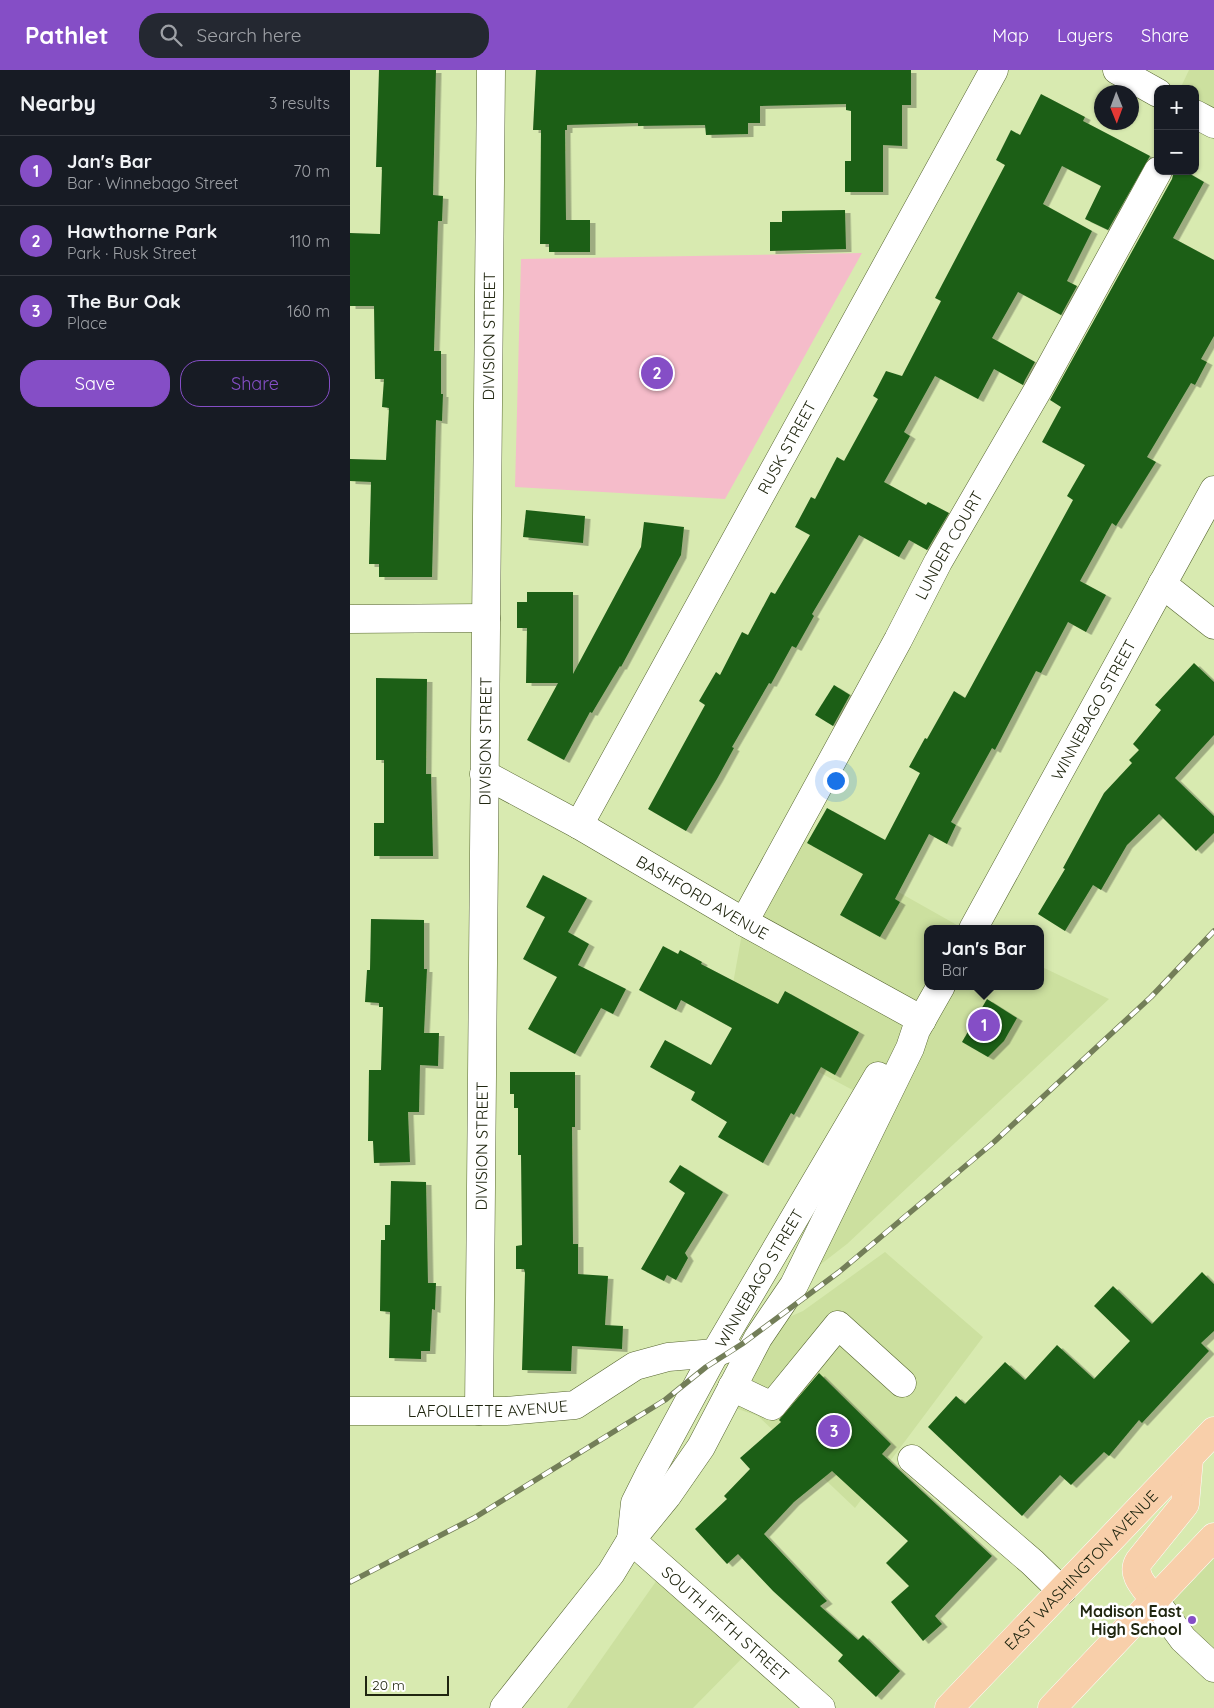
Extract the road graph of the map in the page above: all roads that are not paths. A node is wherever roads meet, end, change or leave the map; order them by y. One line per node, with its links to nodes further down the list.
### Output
1 (492, 70): 10 (street, DIVISION STREET)
2 (994, 70): 14 (street, RUSK STREET)
3 (1116, 70): 4 (street)
4 (1154, 91)
5 (1199, 116): 6 (street)
6 (1214, 124)
7 (1156, 175): 15 (street, LUNDER COURT)
8 (1214, 490): 9 (street, WINNEBAGO STREET)
9 (1162, 584): 12 (street); 16 (street, WINNEBAGO STREET)
10 (486, 618): 11 (street); 13 (street, DIVISION STREET)
11 (350, 619)
12 (1214, 625)
13 (484, 774): 14 (street, BASHFORD AVENUE); 24 (street, DIVISION STREET)
14 (579, 825): 15 (street, BASHFORD AVENUE)
15 (744, 922): 18 (street, BASHFORD AVENUE)
16 (975, 925)
17 (939, 990): 18 (street, WINNEBAGO STREET)
18 (919, 1025): 19 (street, WINNEBAGO STREET); 20 (street, WINNEBAGO STREET)
19 (758, 1338): 20 (street, LAFOLLETTE AVENUE); 22 (street, WINNEBAGO STREET)
20 (715, 1353): 24 (street, LAFOLLETTE AVENUE); 29 (street, WINNEBAGO STREET)
21 (902, 1383): 22 (street)
22 (732, 1387): 29 (street, WINNEBAGO STREET)
23 (350, 1411): 24 (street, LAFOLLETTE AVENUE)
24 (478, 1412)
25 (1214, 1432): 26 (main road, EAST WASHINGTON AVENUE)
26 (1189, 1459): 30 (main road, EAST WASHINGTON AVENUE); 31 (main road)
27 (912, 1460): 30 (street)
28 (1214, 1537): 31 (main road)
29 (631, 1540): 33 (street, WINNEBAGO STREET); 34 (street, SOUTH FIFTH STREET)
30 (1062, 1591): 35 (main road, EAST WASHINGTON AVENUE)
31 (1155, 1600): 32 (street); 36 (main road)
32 (1214, 1668)
33 (504, 1708)
34 (821, 1708)
35 (949, 1708)
36 (1052, 1708)

